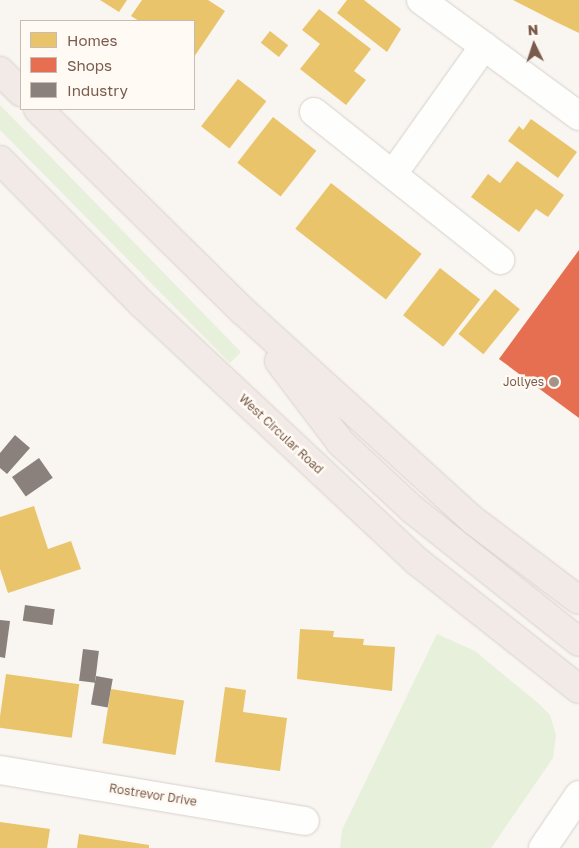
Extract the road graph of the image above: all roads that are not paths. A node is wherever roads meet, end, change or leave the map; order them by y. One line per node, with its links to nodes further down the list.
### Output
1 (421, 0): 2 (street)
2 (484, 46): 7 (street); 9 (street)
3 (0, 71): 4 (highway)
4 (20, 91)
5 (39, 110): 11 (highway)
6 (314, 112): 9 (street)
7 (579, 116)
8 (0, 160): 14 (highway, West Circular Road)
9 (393, 174): 10 (street)
10 (500, 260)
11 (242, 311): 12 (highway); 13 (highway)
12 (579, 600)
13 (579, 642)
14 (579, 689)
15 (0, 770): 17 (street, Rostrevor Drive)
16 (579, 795): 18 (street)
17 (305, 821)
18 (543, 848)

